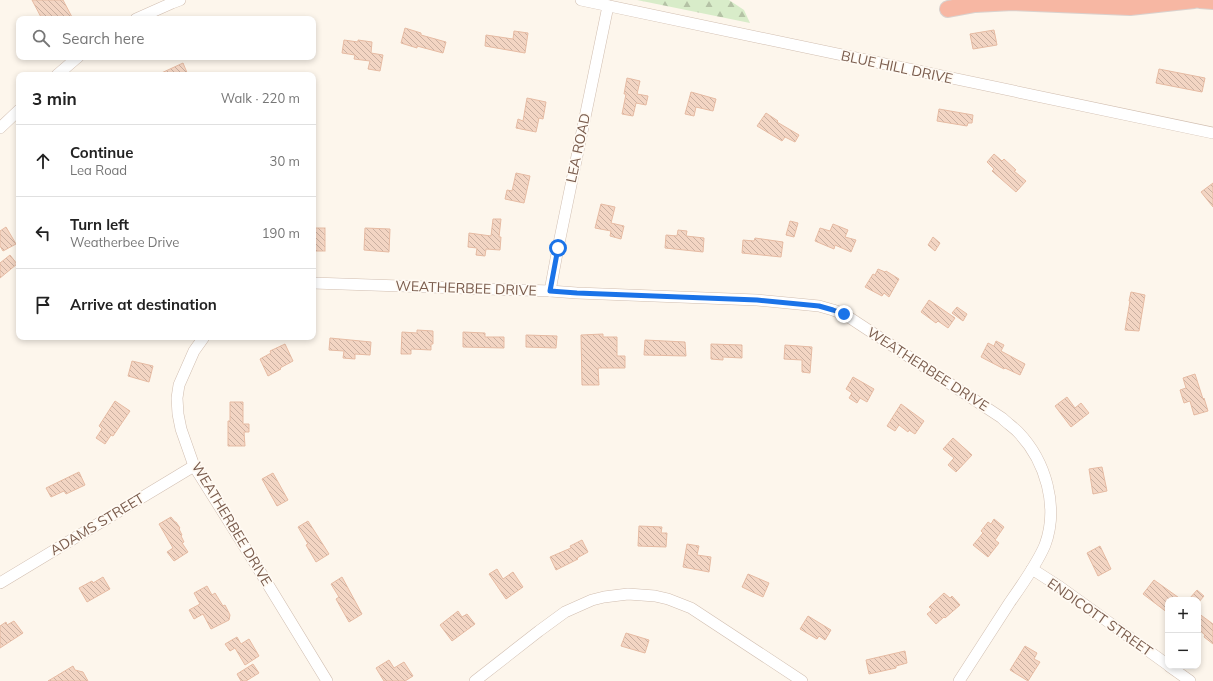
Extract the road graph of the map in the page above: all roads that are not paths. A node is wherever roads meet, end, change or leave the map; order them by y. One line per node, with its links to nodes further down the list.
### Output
1 (180, 0): 8 (street)
2 (581, 0): 6 (street, BLUE HILL DRIVE)
3 (1194, 0): 7 (highway)
4 (1200, 0): 5 (highway)
5 (1213, 1)
6 (608, 6): 13 (street, BLUE HILL DRIVE); 15 (street, LEA ROAD)
7 (948, 9)
8 (143, 16)
9 (74, 60): 10 (street)
10 (60, 72)
11 (16, 113): 12 (street)
12 (0, 128)
13 (1213, 133)
14 (316, 283): 15 (street, WEATHERBEE DRIVE)
15 (550, 291): 18 (street, WEATHERBEE DRIVE)
16 (202, 340): 17 (street, WEATHERBEE DRIVE)
17 (194, 466): 19 (street, ADAMS STREET); 22 (street, WEATHERBEE DRIVE)
18 (1032, 569): 20 (street, ENDICOTT STREET); 25 (street, WEATHERBEE DRIVE)
19 (0, 583)
20 (1165, 663)
21 (1173, 669): 26 (street, ENDICOTT STREET)
22 (327, 681)
23 (475, 681): 24 (street)
24 (802, 681)
25 (959, 681)
26 (1190, 681)

